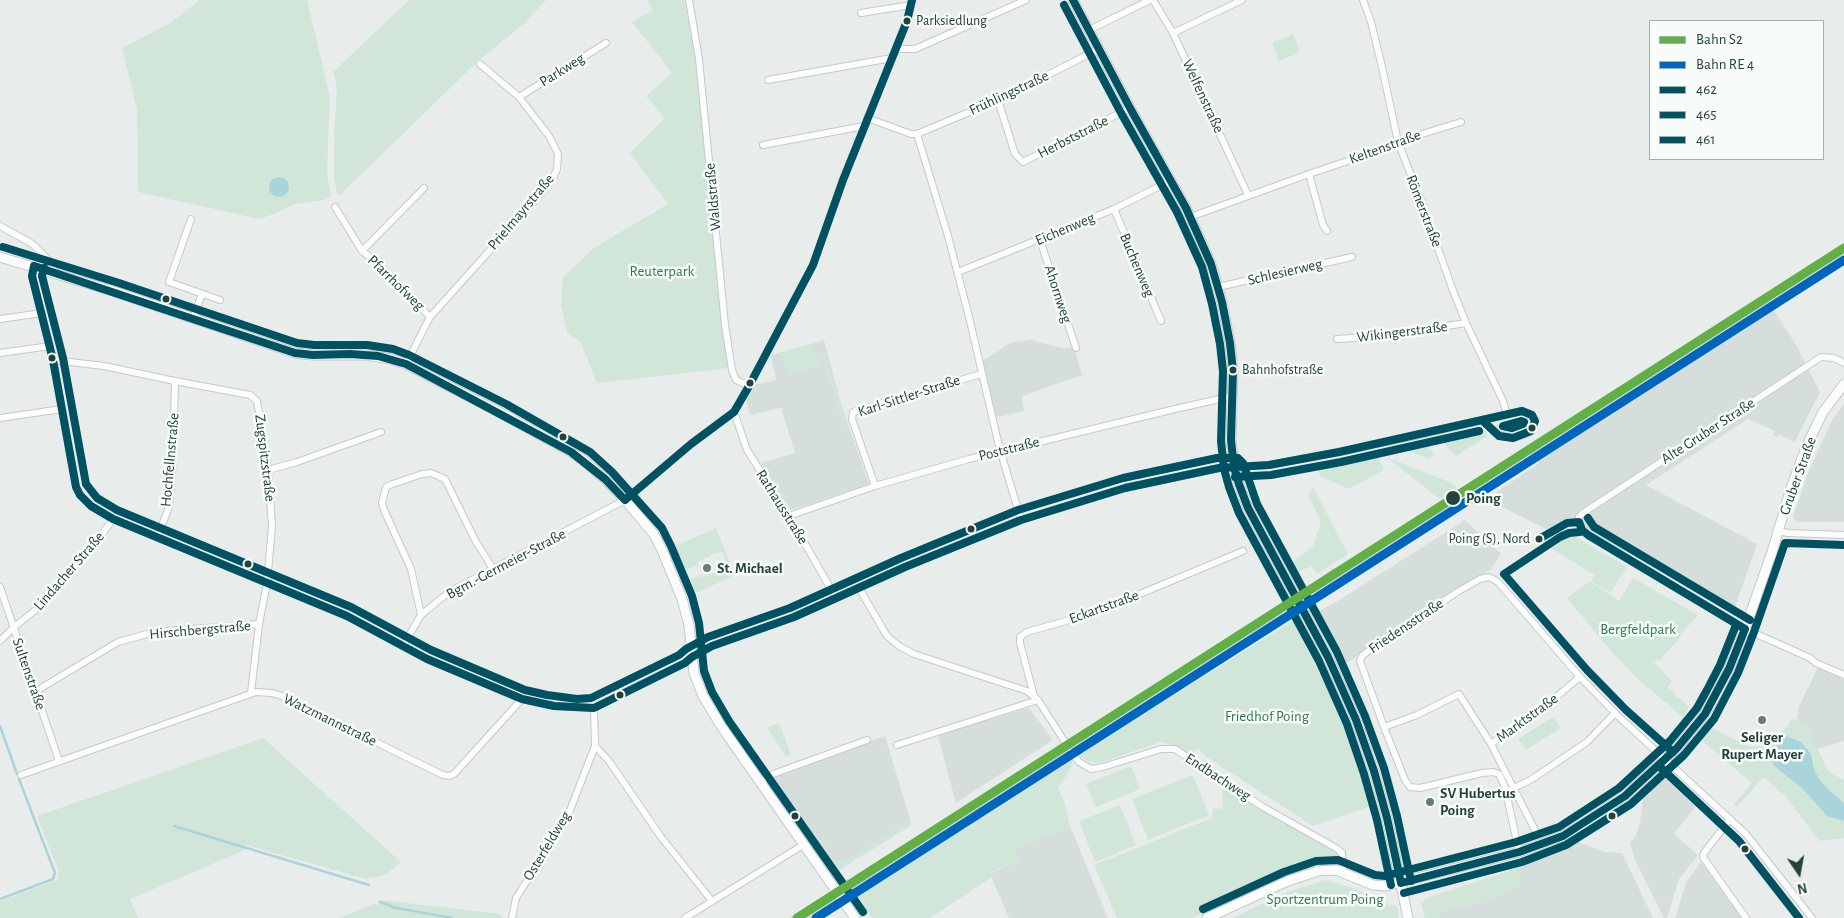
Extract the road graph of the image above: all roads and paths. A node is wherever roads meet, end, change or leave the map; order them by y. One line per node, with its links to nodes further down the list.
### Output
1 (689, 0): 62 (street, Waldstraße)
2 (1026, 0): 12 (street)
3 (1073, 0): 9 (street)
4 (1151, 0): 9 (street); 10 (street, Welfenstraße)
5 (1242, 0): 10 (street)
6 (1363, 0): 24 (street, Römerstraße)
7 (912, 3): 8 (street); 12 (street)
8 (861, 13)
9 (1089, 30): 13 (street)
10 (1173, 33): 29 (street, Welfenstraße)
11 (606, 43): 17 (street, Parkweg)
12 (896, 48): 14 (street)
13 (1099, 49): 18 (street, Frühlingstraße); 19 (street)
14 (892, 58): 16 (street); 20 (street)
15 (480, 64): 17 (street, Prielmayrstraße)
16 (768, 80)
17 (519, 97): 47 (street, Prielmayrstraße)
18 (998, 100): 19 (street, Herbststraße); 23 (street, Frühlingstraße)
19 (1130, 108): 27 (street)
20 (867, 118): 22 (street); 23 (street)
21 (1461, 122): 24 (street, Keltenstraße)
22 (864, 126): 25 (street); 62 (street)
23 (917, 134): 41 (street)
24 (1398, 142): 26 (street, Keltenstraße); 51 (street, Römerstraße)
25 (763, 145)
26 (1309, 174): 29 (street, Keltenstraße); 35 (street)
27 (1170, 181): 31 (street, Eichenweg); 32 (street)
28 (424, 188): 37 (street, Pfarrhofweg)
29 (1248, 195): 32 (street, Keltenstraße)
30 (335, 206): 37 (street, Pfarrhofweg)
31 (1114, 208): 36 (street, Eichenweg); 50 (street, Buchenweg)
32 (1190, 217): 43 (street)
33 (190, 219): 44 (street)
34 (0, 226): 42 (street)
35 (1326, 231)
36 (1040, 240): 41 (street, Eichenweg); 54 (street, Ahornweg)
37 (362, 251): 47 (street, Pfarrhofweg)
38 (0, 257): 40 (street)
39 (1352, 257): 43 (street, Schlesierweg)
40 (34, 266): 42 (street); 46 (street)
41 (958, 272): 59 (street)
42 (55, 273): 48 (street)
43 (1218, 287): 63 (street)
44 (202, 294): 45 (street); 48 (street)
45 (220, 300)
46 (42, 313): 49 (street); 53 (street)
47 (430, 316): 58 (street, Prielmayrstraße)
48 (193, 318): 58 (street)
49 (0, 319)
50 (1160, 321)
51 (1466, 323): 52 (street, Wikingerstraße); 66 (street, Römerstraße)
52 (1337, 339)
53 (50, 346): 55 (street); 56 (street)
54 (1076, 348)
55 (0, 353)
56 (53, 360): 60 (street, Zugspitzstraße); 64 (street)
57 (1844, 363): 90 (street, Alte Gruber Straße)
58 (406, 364): 74 (street)
59 (981, 374): 70 (street); 73 (street, Karl-Sittler-Straße)
60 (175, 381): 72 (street, Zugspitzstraße); 80 (street, Hochfellnstraße)
61 (1844, 384): 78 (street, Gruber Straße)
62 (749, 386): 65 (street)
63 (1233, 396): 70 (street, Poststraße); 71 (street)
64 (62, 409): 67 (street); 76 (street)
65 (734, 412): 74 (street, Bgm.-Germeier-Straße); 75 (street, Rathausstraße)
66 (1507, 414): 68 (street); 68 (street)
67 (0, 418)
68 (1482, 420): 71 (street)
69 (381, 432): 72 (street)
70 (1000, 452): 73 (street, Poststraße); 77 (street)
71 (1234, 467): 77 (street); 120 (street)
72 (268, 470): 83 (street, Zugspitzstraße)
73 (875, 486): 75 (street, Poststraße)
74 (625, 500): 82 (street, Bgm.-Germeier-Straße); 93 (street)
75 (790, 516): 86 (street, Rathausstraße)
76 (113, 519): 80 (street); 89 (street, Lindacher Straße)
77 (1021, 520): 85 (street)
78 (1778, 531): 79 (street); 90 (street, Gruber Straße)
79 (1844, 535)
80 (158, 536): 83 (street)
81 (1244, 551): 98 (street, Eckartstraße)
82 (493, 569): 87 (street, Bgm.-Germeier-Straße); 87 (street)
83 (267, 583): 88 (street, Zugspitzstraße); 92 (street)
84 (0, 587): 89 (street, Sultenstraße)
85 (859, 588): 86 (street); 98 (street)
86 (836, 598): 93 (street)
87 (421, 614): 92 (street, Bgm.-Germeier-Straße)
88 (259, 624): 96 (street, Hirschbergstraße); 97 (street, Zugspitzstraße)
89 (13, 628): 91 (street, Lindacher Straße); 96 (street, Sultenstraße)
90 (1746, 629): 94 (street); 109 (street, Gruber Straße)
91 (0, 641)
92 (403, 646): 99 (street)
93 (692, 656): 100 (street); 112 (street)
94 (1844, 675)
95 (1580, 677): 101 (street); 102 (street, Friedensstraße); 105 (street, Marktstraße)
96 (36, 691): 110 (street, Sultenstraße)
97 (250, 693): 99 (street, Watzmannstraße); 110 (street, Watzmannstraße)
98 (1036, 698): 104 (street); 106 (street)
99 (522, 699): 100 (street)
100 (594, 708): 107 (street)
101 (1615, 713): 109 (street); 113 (street)
102 (1384, 727): 105 (street, Marktstraße); 114 (street, Friedensstraße)
103 (867, 740): 112 (street)
104 (1065, 742)
105 (1491, 744): 113 (street)
106 (897, 745)
107 (595, 746): 121 (street); 122 (street, Osterfeldweg)
108 (1071, 752): 119 (street, Endbachweg)
109 (1666, 759): 115 (street); 118 (street, Gruber Straße)
110 (59, 760): 111 (street, Watzmannstraße)
111 (21, 775)
112 (761, 782): 117 (street)
113 (1515, 788): 114 (street); 116 (street)
114 (1506, 792): 118 (street, Friedensstraße)
115 (1730, 818): 127 (street); 128 (street)
116 (1538, 834)
117 (803, 845): 121 (street); 124 (street)
118 (1519, 852): 120 (street, Gruber Straße)
119 (1343, 872): 120 (street, Gruber Straße); 125 (street)
120 (1401, 882): 126 (street)
121 (712, 901): 123 (street)
122 (512, 918)
123 (685, 918)
124 (855, 918)
125 (1207, 918)
126 (1408, 918)
127 (1746, 918)
128 (1811, 918)

